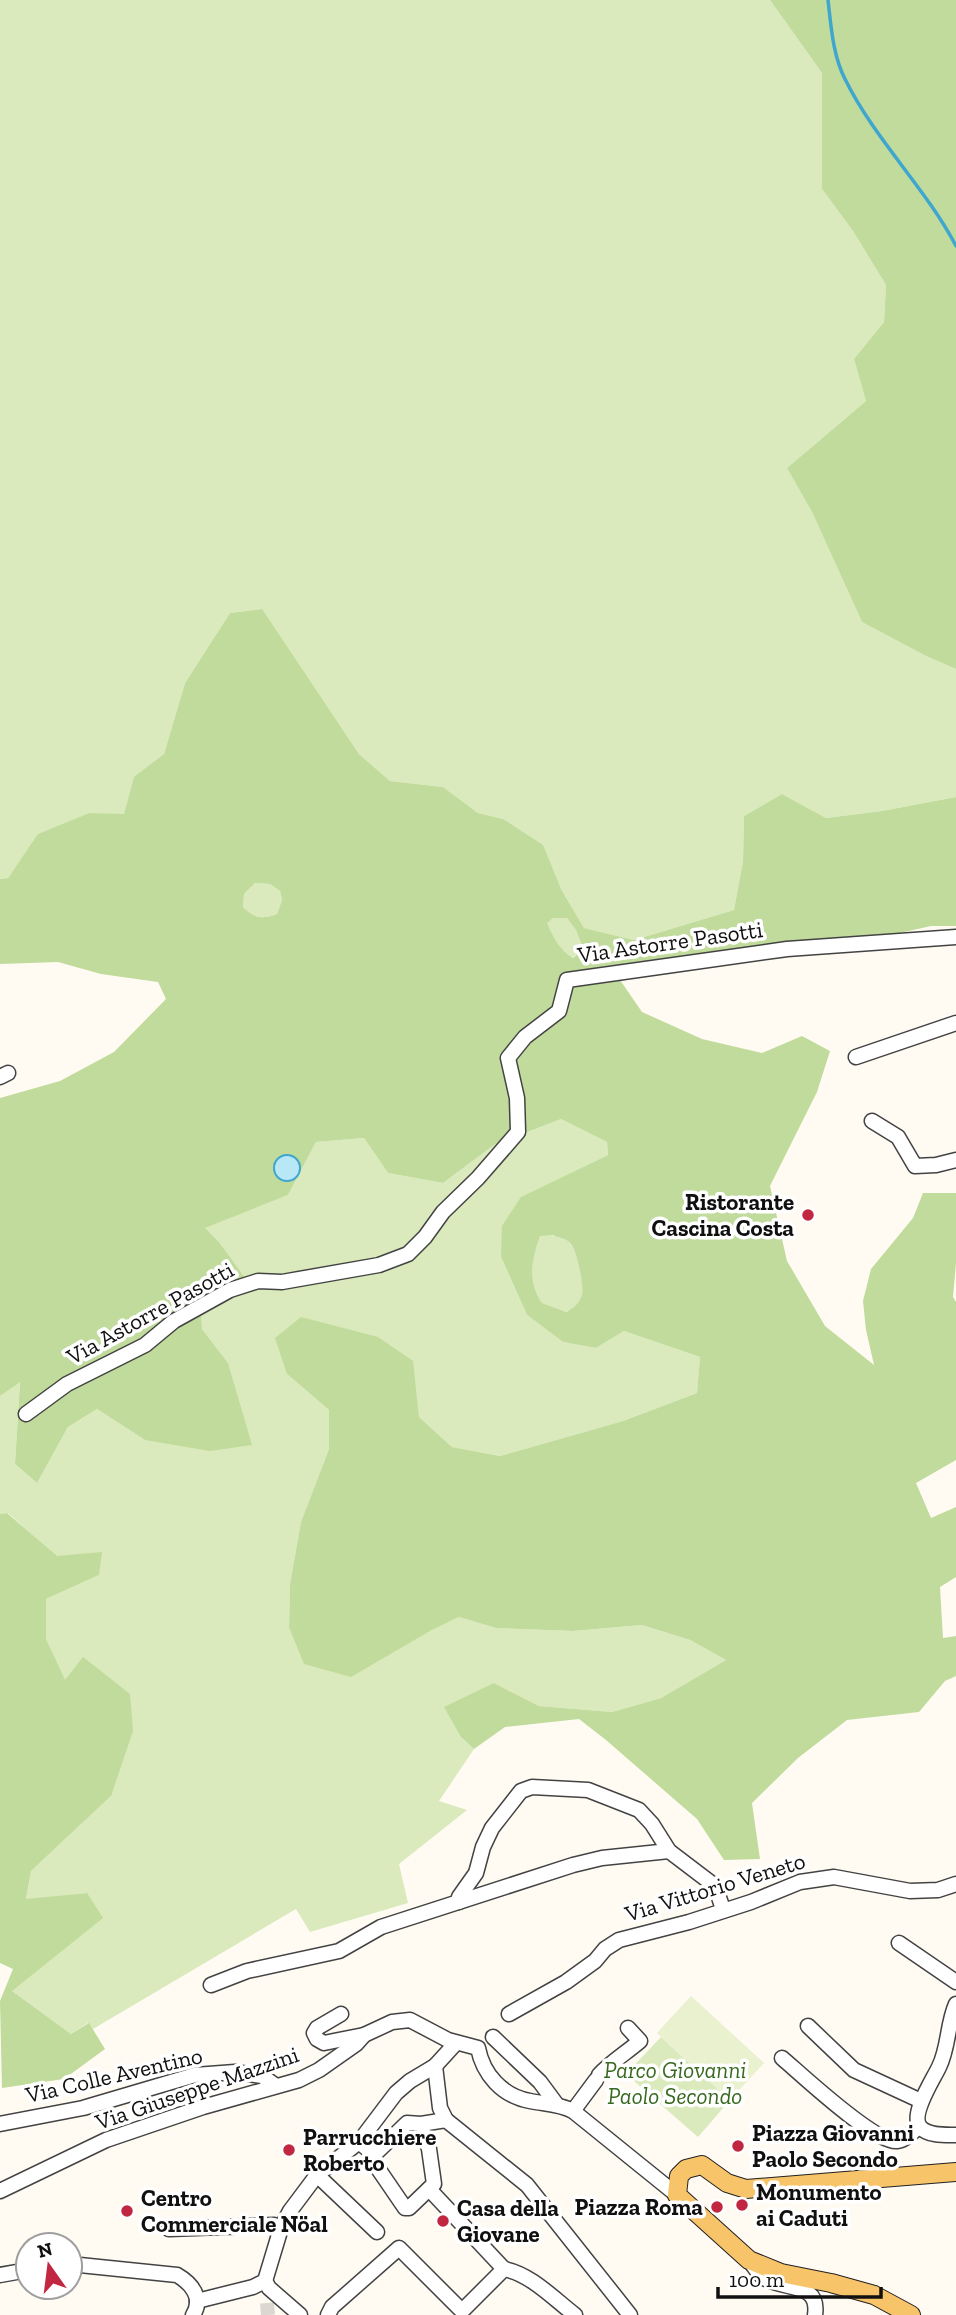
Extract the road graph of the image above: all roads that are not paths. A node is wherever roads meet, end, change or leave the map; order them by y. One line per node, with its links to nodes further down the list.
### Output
1 (956, 937): 6 (street, Via Astorre Pasotti)
2 (956, 1023): 3 (street)
3 (856, 1057)
4 (872, 1121): 5 (street)
5 (956, 1160)
6 (26, 1414)
7 (669, 1851): 9 (street); 9 (street); 10 (street)
8 (956, 1884): 10 (street, Via Vittorio Veneto)
9 (459, 1902): 13 (street)
10 (723, 1909): 19 (street, Via Vittorio Veneto)
11 (899, 1943): 12 (street)
12 (956, 1982)
13 (211, 1985)
14 (956, 2004): 25 (street)
15 (341, 2014): 18 (street, Via Giuseppe Mazzini)
16 (808, 2026): 25 (street)
17 (628, 2028): 27 (street)
18 (364, 2035): 20 (street, Via Giuseppe Mazzini); 24 (street, Via Giuseppe Mazzini)
19 (493, 2038): 21 (street); 26 (street)
20 (456, 2043): 21 (street, Via Giuseppe Mazzini); 23 (street)
21 (478, 2048): 26 (street)
22 (782, 2058): 30 (street)
23 (435, 2066): 28 (street); 33 (street)
24 (276, 2086): 29 (street, Via Colle Aventino); 38 (street, Via Giuseppe Mazzini)
25 (921, 2101): 30 (street)
26 (557, 2105): 27 (street)
27 (573, 2112): 39 (street)
28 (446, 2120): 31 (street); 51 (street)
29 (0, 2124)
30 (919, 2126): 32 (street)
31 (422, 2128): 33 (street); 37 (street)
32 (956, 2135)
33 (359, 2141): 36 (street)
34 (379, 2170): 37 (street)
35 (956, 2172): 39 (main road)
36 (317, 2175): 40 (street); 42 (street)
37 (429, 2189): 45 (street)
38 (0, 2191)
39 (677, 2195): 43 (main road)
40 (281, 2228): 41 (street); 46 (street)
41 (169, 2229)
42 (377, 2232)
43 (749, 2260): 52 (street); 53 (main road)
44 (84, 2265): 47 (street)
45 (505, 2269): 49 (street); 50 (street)
46 (267, 2291): 47 (street); 48 (street)
47 (195, 2308)
48 (300, 2315)
49 (328, 2315)
50 (575, 2315)
51 (630, 2315)
52 (816, 2315)
53 (911, 2315)

